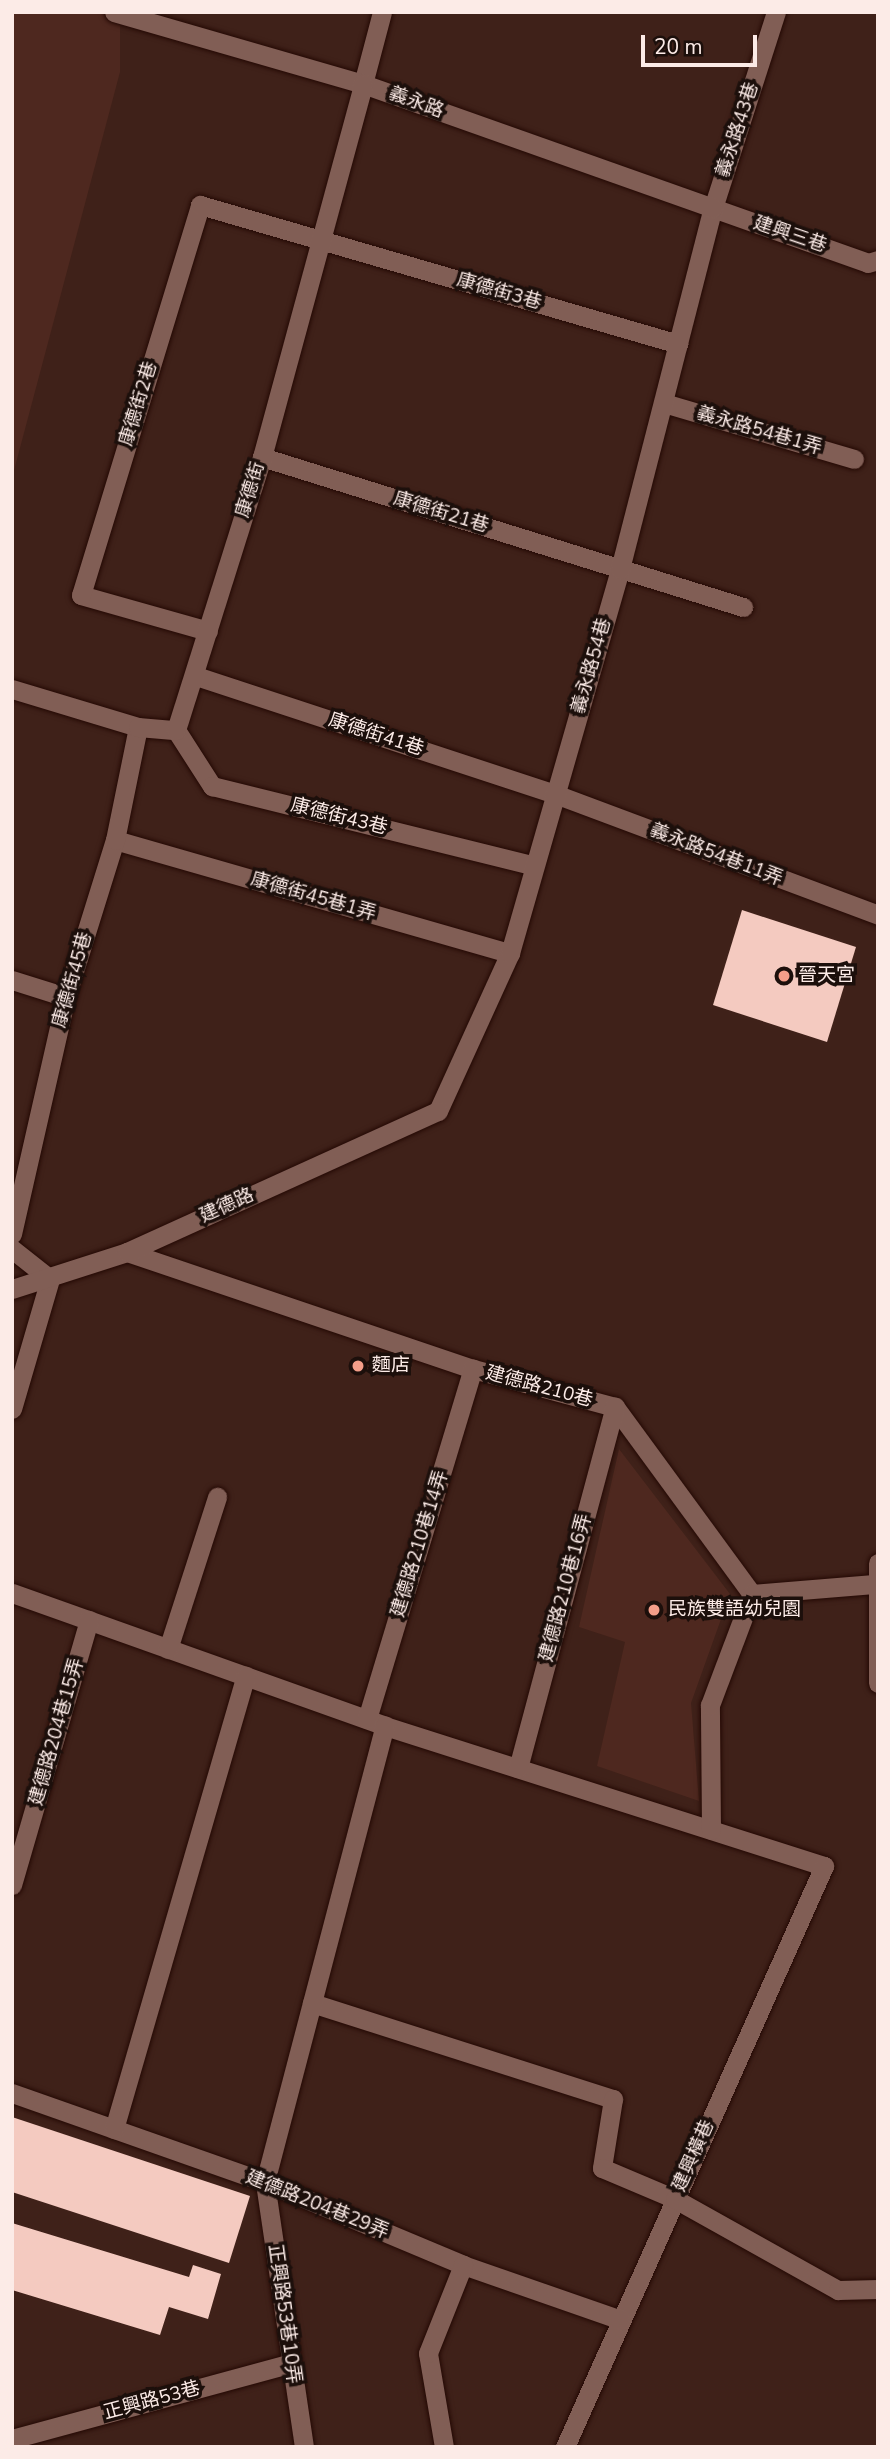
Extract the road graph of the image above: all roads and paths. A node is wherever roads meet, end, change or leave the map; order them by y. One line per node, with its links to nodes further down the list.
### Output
1 (114, 12): 4 (street, 義永路)
2 (382, 12): 4 (street, 康德街)
3 (776, 12): 5 (street, 義永路43巷)
4 (363, 84): 5 (street, 義永路); 6 (street, 康德街)
5 (713, 208): 7 (street, 建興三巷); 8 (street, 義永路54巷)
6 (320, 240): 8 (street, 康德街3巷); 10 (street, 康德街); 14 (street, 康德街2巷)
7 (875, 264)
8 (678, 344): 9 (street, 義永路54巷)
9 (664, 404): 11 (street, 義永路54巷1弄); 12 (street, 義永路54巷)
10 (262, 457): 12 (street, 康德街21巷); 14 (street, 康德街)
11 (854, 459)
12 (620, 569): 13 (street, 康德街21巷); 19 (street, 義永路54巷)
13 (743, 607)
14 (208, 631): 15 (street, 康德街)
15 (196, 676): 18 (street, 康德街); 19 (street, 康德街41巷)
16 (12, 690): 17 (street)
17 (138, 727): 18 (street); 20 (street, 康德街45巷)
18 (176, 730): 21 (street, 康德街43巷)
19 (555, 794): 21 (street, 義永路54巷); 22 (street, 義永路54巷11弄)
20 (116, 840): 23 (street, 康德街45巷1弄); 25 (street, 康德街45巷)
21 (531, 865): 23 (street, 義永路54巷)
22 (878, 915)
23 (510, 953): 26 (street, 義永路54巷)
24 (12, 980): 25 (street)
25 (66, 997): 27 (street, 康德街45巷)
26 (438, 1111): 29 (street, 建德路)
27 (12, 1234)
28 (12, 1249): 30 (street)
29 (127, 1252): 30 (street, 建德路); 32 (street, 建德路210巷)
30 (50, 1279): 31 (street, 建德路); 34 (street)
31 (12, 1289)
32 (473, 1369): 33 (street, 建德路210巷); 44 (street, 建德路210巷14弄)
33 (615, 1407): 39 (street, 建德路210巷); 45 (street, 建德路210巷16弄)
34 (12, 1409)
35 (217, 1497): 41 (street)
36 (878, 1563): 37 (street)
37 (874, 1584): 39 (street); 43 (street)
38 (12, 1593): 40 (street)
39 (752, 1594): 46 (street)
40 (89, 1620): 41 (street); 47 (street, 建德路204巷15弄)
41 (168, 1648): 42 (street)
42 (246, 1676): 44 (street); 50 (street)
43 (878, 1683)
44 (376, 1723): 45 (street); 48 (street, 建德路210巷14弄)
45 (518, 1768): 46 (street)
46 (711, 1830): 52 (street, 建興橫巷)
47 (12, 1885)
48 (312, 2003): 51 (street, 建德路210巷14弄); 52 (street)
49 (12, 2093): 50 (street, 建德路204巷29弄)
50 (114, 2129): 51 (street, 建德路204巷29弄)
51 (265, 2182): 53 (street, 建德路204巷29弄); 56 (street, 正興路53巷10弄)
52 (675, 2199): 54 (street); 55 (street, 建興橫巷)
53 (463, 2265): 55 (street, 建德路204巷29弄); 59 (street)
54 (878, 2288)
55 (621, 2320): 60 (street, 建興橫巷)
56 (291, 2363): 57 (street, 正興路53巷); 58 (street, 正興路53巷10弄)
57 (12, 2439)
58 (304, 2447)
59 (444, 2447)
60 (565, 2447)

